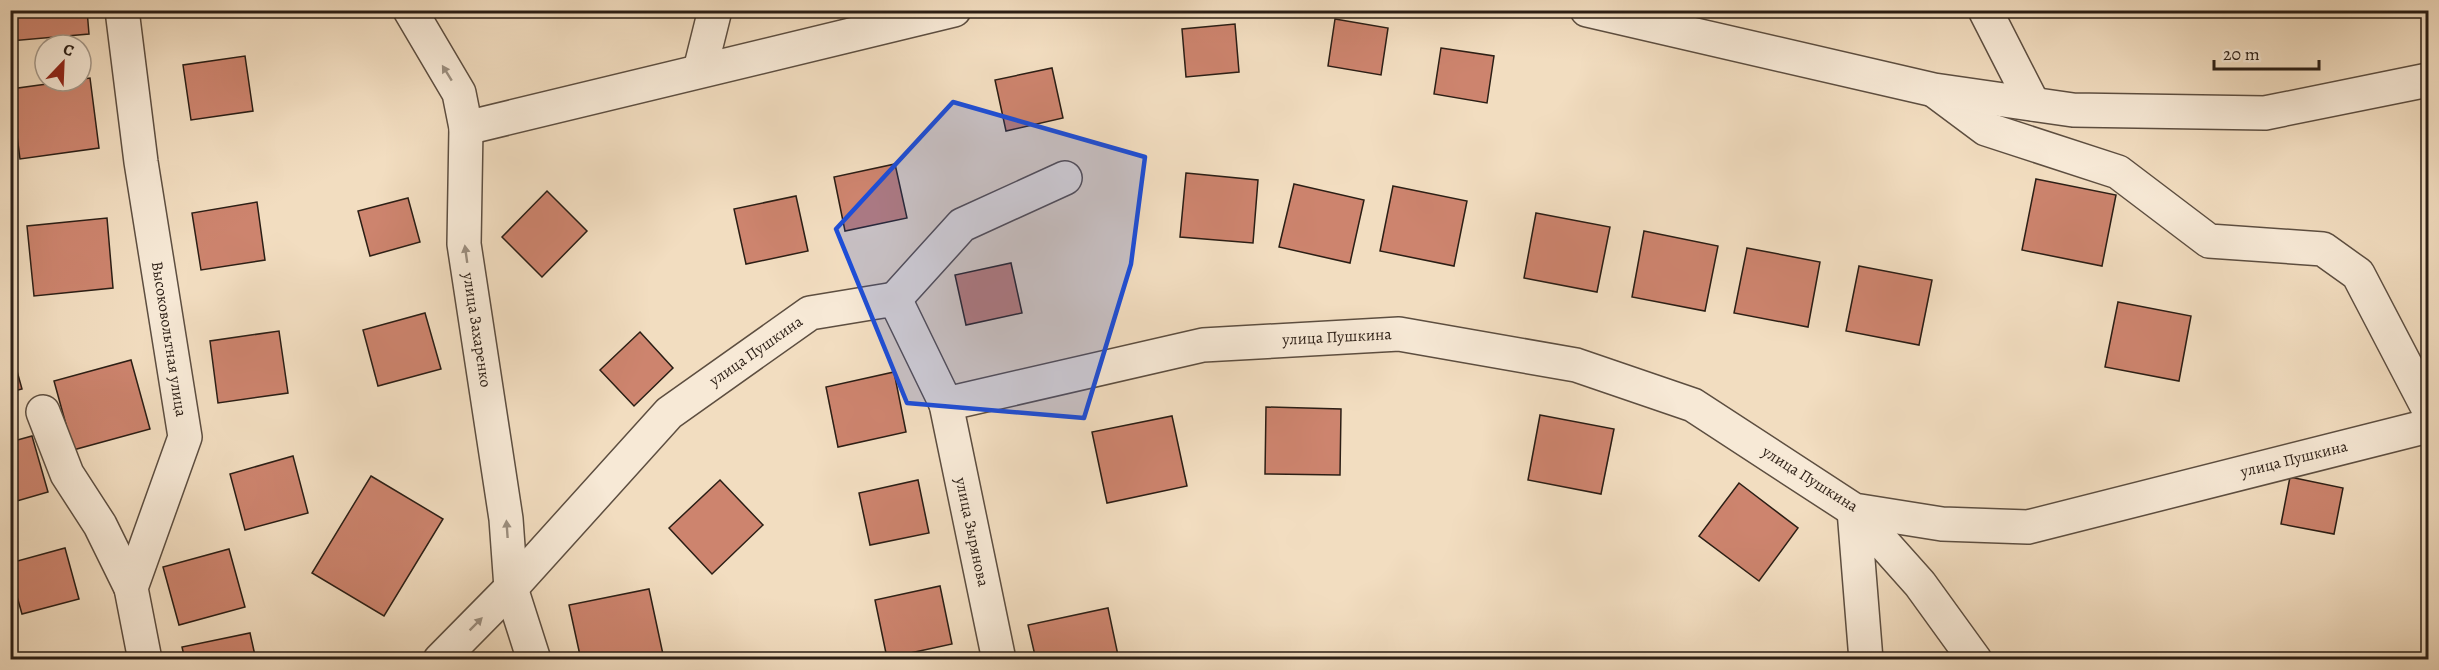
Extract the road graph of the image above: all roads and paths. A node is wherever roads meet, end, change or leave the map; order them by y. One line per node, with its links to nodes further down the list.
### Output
1 (122, 10): 19 (street, Высоковольтная улица)
2 (410, 10): 11 (street, улица Захаренко, one-way to 2)
3 (715, 10): 7 (street)
4 (954, 10): 7 (street)
5 (1587, 10): 9 (street)
6 (1985, 10): 10 (street)
7 (700, 70): 11 (street)
8 (2428, 80): 10 (street)
9 (1934, 90): 10 (street); 15 (street)
10 (2033, 104)
11 (466, 128): 20 (street, улица Захаренко, one-way to 11)
12 (1065, 178): 13 (street)
13 (895, 299): 14 (street); 20 (street, улица Пушкина)
14 (946, 404): 18 (street, улица Пушкина); 25 (street, улица Зырянова)
15 (2428, 408)
16 (43, 412): 19 (street)
17 (2428, 426): 18 (street, улица Пушкина)
18 (1854, 510): 21 (street); 26 (street)
19 (131, 588): 22 (street)
20 (511, 588): 23 (street, улица Пушкина, one-way to 20); 24 (street, улица Захаренко)
21 (1865, 658)
22 (145, 660)
23 (440, 660)
24 (534, 660)
25 (999, 660)
26 (1975, 660)

